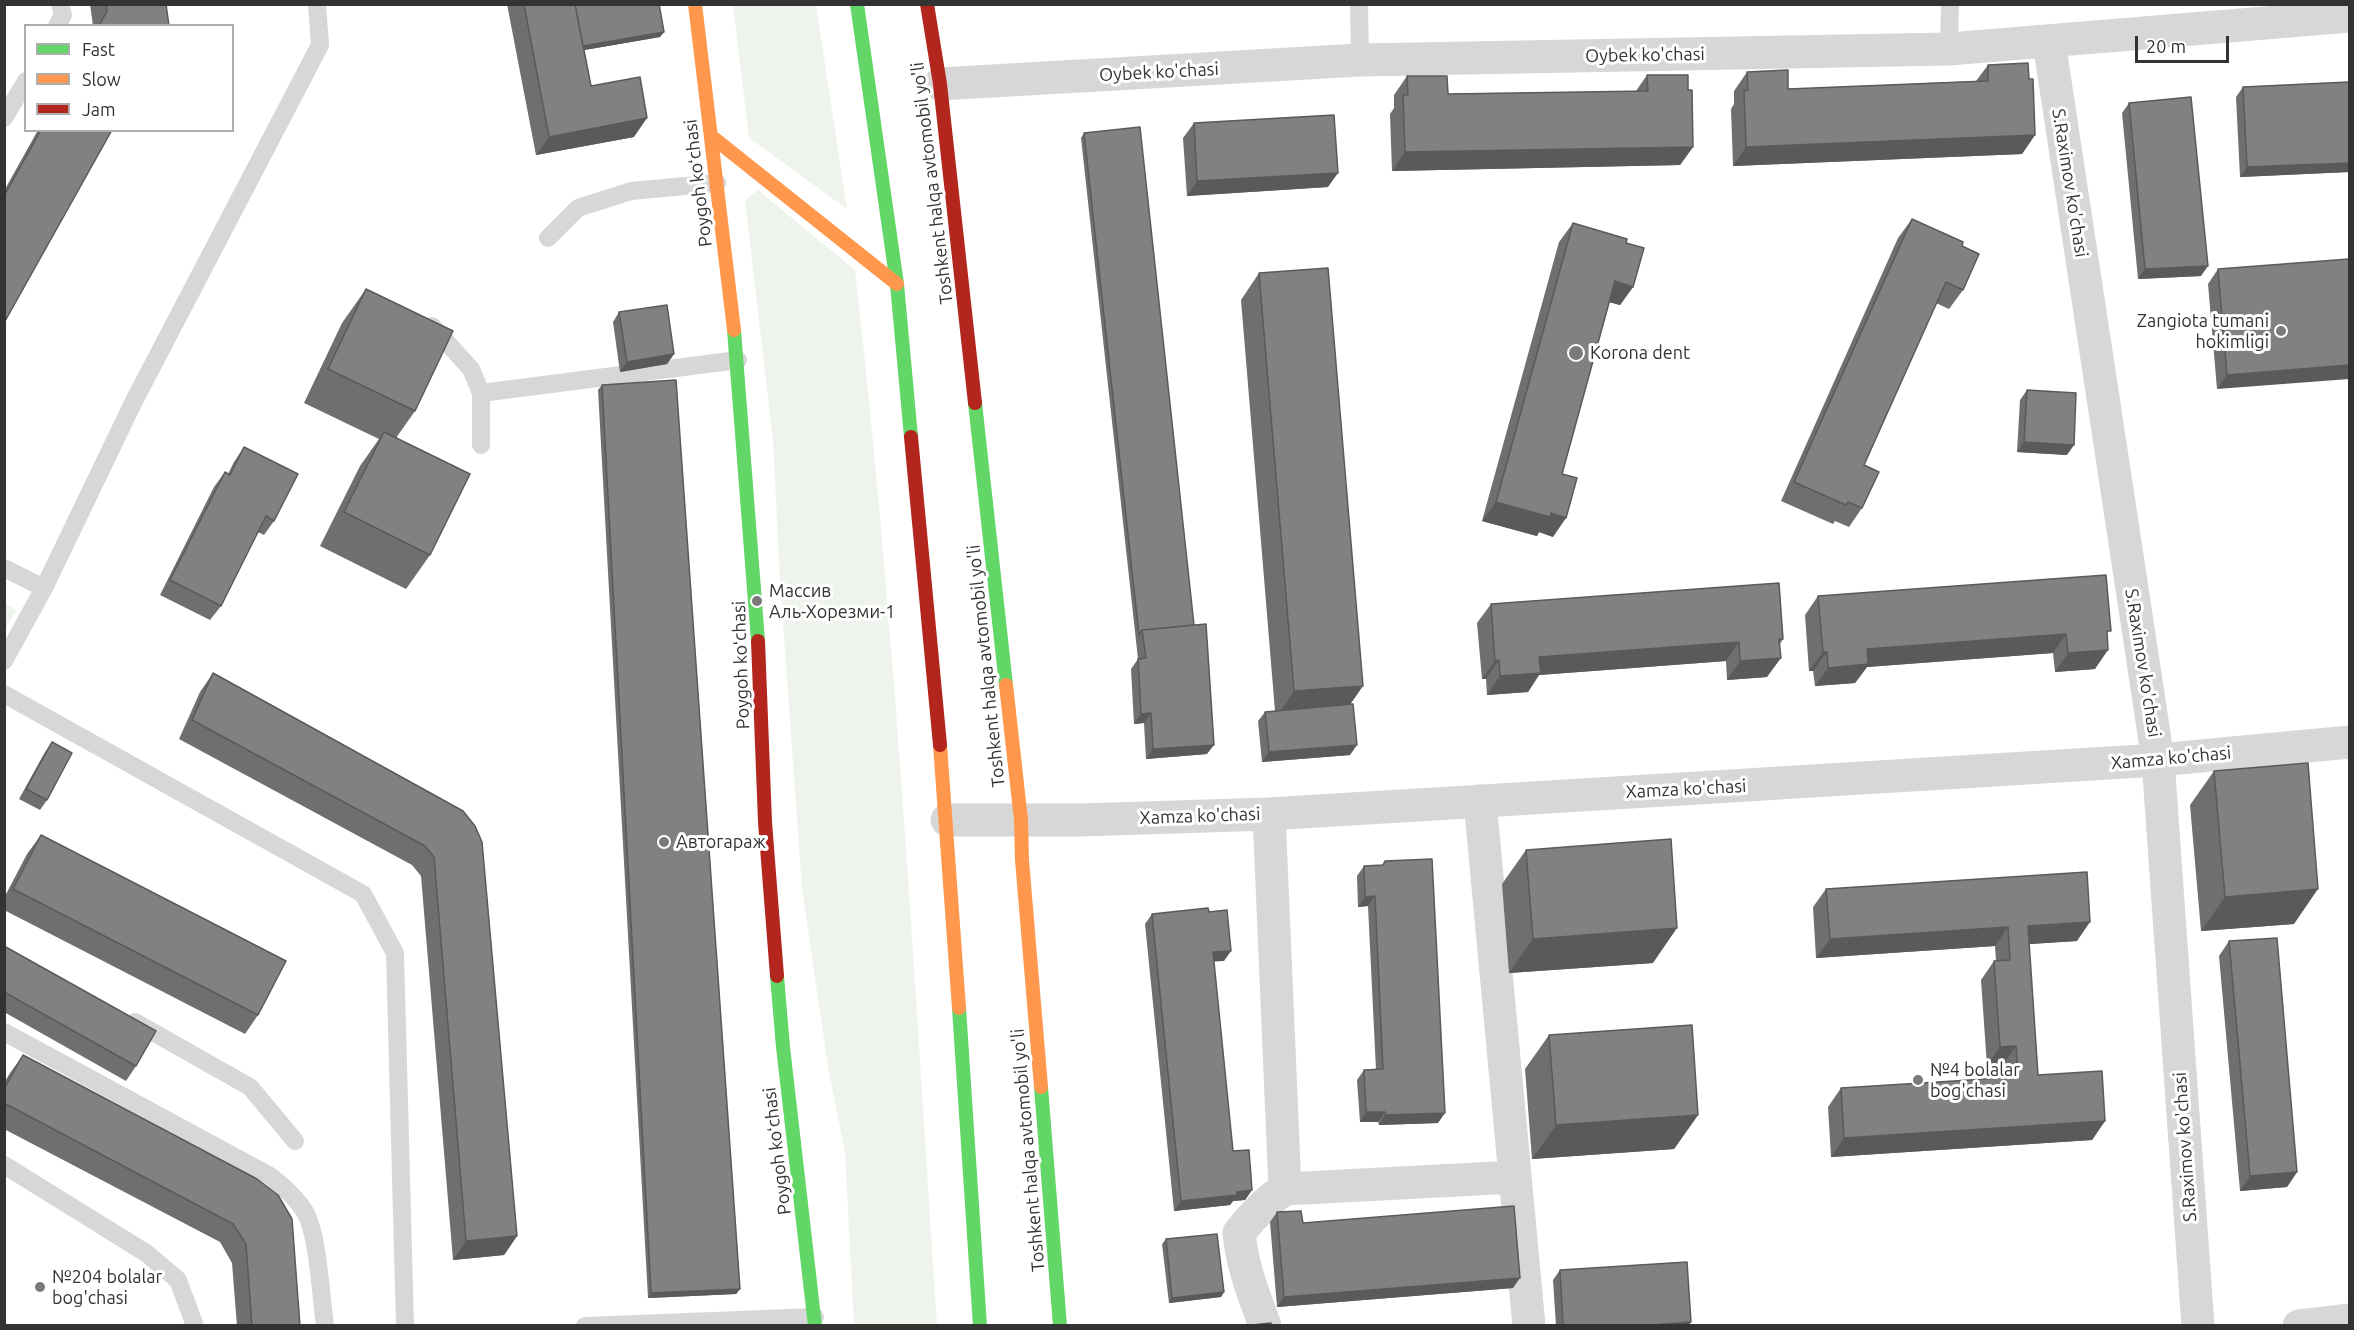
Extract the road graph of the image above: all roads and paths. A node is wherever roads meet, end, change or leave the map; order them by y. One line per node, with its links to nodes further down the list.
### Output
1 (60, 4): 9 (lane)
2 (317, 4): 25 (lane)
3 (695, 4): 16 (main road, Poygoh koʻchasi)
4 (857, 4): 19 (main road)
5 (927, 4): 14 (main road, Toshkent halqa avtomobil yo'li)
6 (1359, 4): 12 (lane)
7 (1950, 4): 11 (lane)
8 (2349, 16): 10 (street, Oybek ko'chasi)
9 (58, 24)
10 (2049, 42): 11 (street, Oybek ko'chasi); 29 (street, S.Raximov ko'chasi)
11 (1949, 49): 12 (street, Oybek ko'chasi)
12 (1360, 60): 14 (street, Oybek ko'chasi)
13 (24, 84): 15 (lane)
14 (940, 84): 33 (main road, Toshkent halqa avtomobil yo'li)
15 (4, 118)
16 (711, 136): 17 (main road, Poygoh koʻchasi); 19 (main road)
17 (717, 183): 18 (lane); 21 (main road, Poygoh koʻchasi)
18 (548, 238)
19 (897, 284): 32 (main road)
20 (429, 323): 22 (lane)
21 (738, 360): 22 (lane); 41 (main road, Poygoh koʻchasi)
22 (481, 393): 23 (lane)
23 (481, 446)
24 (4, 568): 25 (lane)
25 (44, 588): 26 (lane)
26 (4, 661)
27 (4, 694): 44 (lane)
28 (2349, 742): 29 (street, Xamza ko'chasi)
29 (2158, 760): 30 (street, Xamza ko'chasi); 50 (street, S.Raximov ko'chasi)
30 (1480, 801): 31 (street, Xamza ko'chasi); 38 (street)
31 (1269, 814): 33 (street, Xamza ko'chasi); 39 (street)
32 (947, 820): 33 (street, Xamza ko'chasi); 46 (main road)
33 (1021, 820): 47 (main road, Toshkent halqa avtomobil yo'li)
34 (117, 1012): 36 (lane)
35 (4, 1032): 43 (lane)
36 (295, 1141)
37 (4, 1165): 42 (lane)
38 (1515, 1177): 39 (street); 49 (street)
39 (1285, 1189): 48 (street)
40 (2349, 1320): 51 (street)
41 (815, 1321): 45 (lane)
42 (195, 1326)
43 (325, 1326)
44 (405, 1326)
45 (585, 1326)
46 (980, 1326)
47 (1060, 1326)
48 (1265, 1326)
49 (1529, 1326)
50 (2198, 1326)
51 (2299, 1326)

